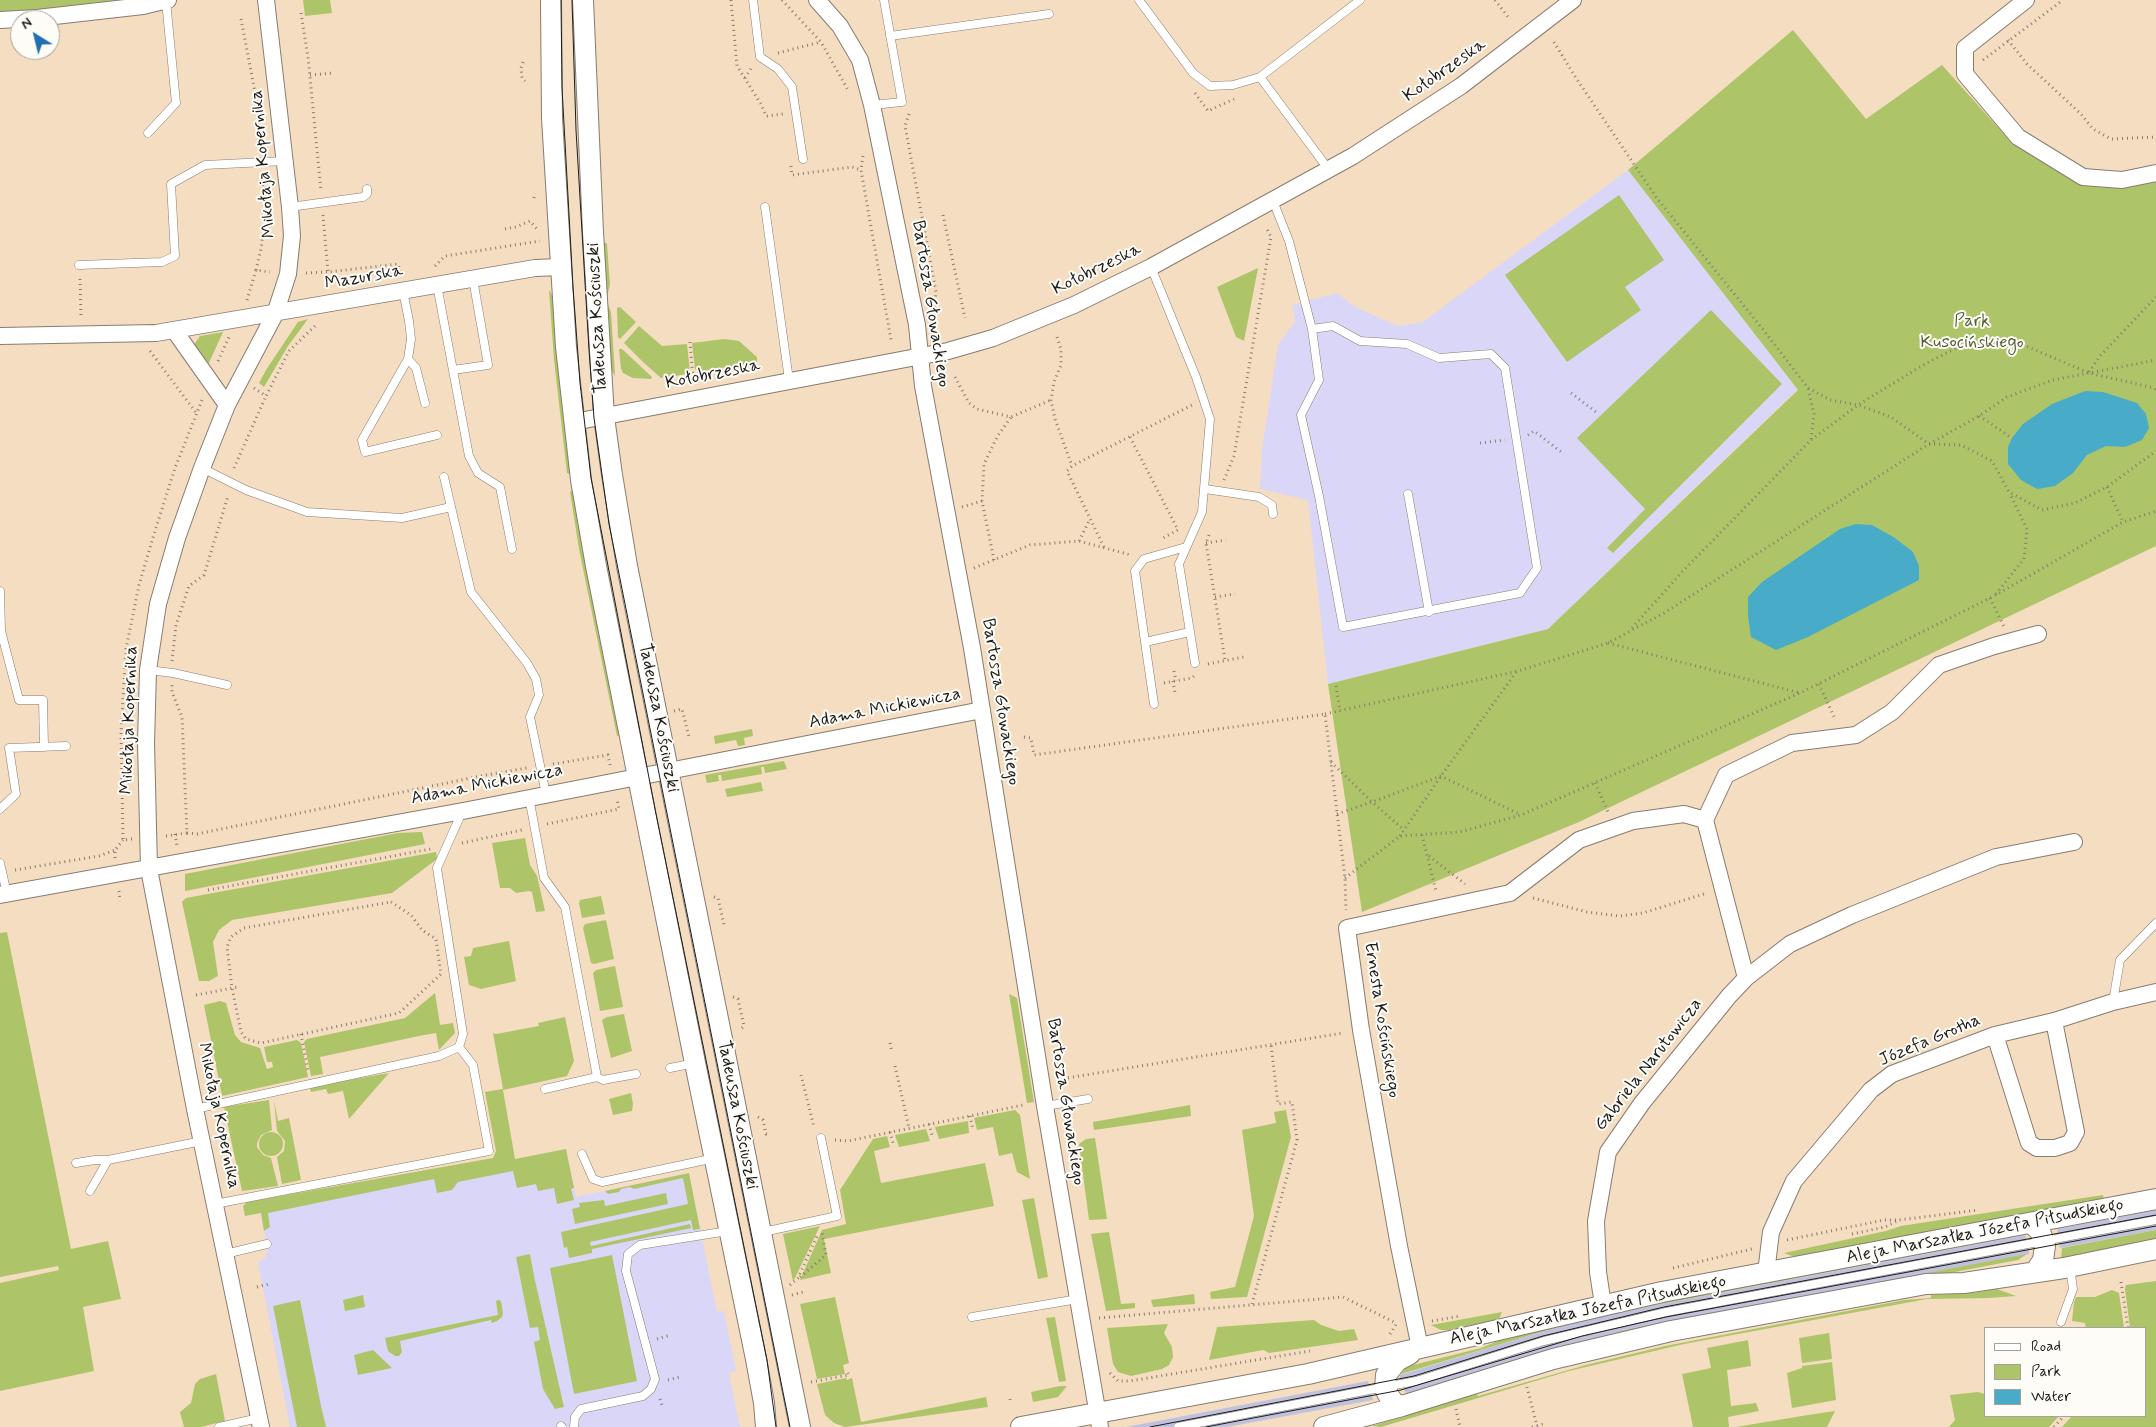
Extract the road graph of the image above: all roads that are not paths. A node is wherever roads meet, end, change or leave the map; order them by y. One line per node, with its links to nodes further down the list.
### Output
1 (266, 0): 19 (street, Mikołaja Kopernika)
2 (551, 0): 28 (street, Tadeusza Kościuszki)
3 (583, 0): 42 (street, Tadeusza Kościuszki)
4 (753, 0): 18 (lane)
5 (817, 0): 16 (street, Bartosza Głowackiego)
6 (884, 0): 14 (lane)
7 (1139, 0): 15 (lane)
8 (1360, 0): 15 (lane)
9 (1573, 0): 20 (street, Kołobrzeska)
10 (2026, 0): 21 (street)
11 (167, 1): 13 (street); 17 (lane)
12 (1049, 14): 14 (lane)
13 (0, 20)
14 (890, 36): 16 (lane)
15 (1260, 77): 20 (lane)
16 (872, 105): 36 (street, Bartosza Głowackiego)
17 (148, 133)
18 (803, 158)
19 (285, 160): 24 (street, Mikołaja Kopernika); 26 (lane)
20 (1329, 170): 23 (street, Kołobrzeska)
21 (2156, 172)
22 (367, 189): 24 (lane)
23 (1273, 201): 27 (street, Kołobrzeska); 33 (lane)
24 (290, 206): 32 (street, Mikołaja Kopernika)
25 (765, 207): 39 (lane)
26 (79, 266)
27 (1151, 267): 36 (street, Kołobrzeska); 47 (lane)
28 (561, 268): 29 (street, Mazurska); 43 (street, Tadeusza Kościuszki)
29 (473, 279): 30 (street, Mazurska); 38 (lane)
30 (437, 285): 31 (street, Mazurska); 38 (lane)
31 (403, 292): 32 (street, Mazurska); 37 (lane)
32 (275, 314): 34 (street, Mazurska); 41 (street, Mikołaja Kopernika)
33 (1312, 329): 54 (lane); 54 (lane)
34 (174, 330): 35 (street, Mazurska); 41 (street)
35 (0, 336)
36 (919, 357): 39 (street, Kołobrzeska); 62 (street, Bartosza Głowackiego)
37 (408, 359): 40 (lane); 44 (lane)
38 (453, 370): 52 (lane)
39 (789, 380): 42 (street, Kołobrzeska)
40 (425, 402)
41 (227, 405): 45 (street, Mikołaja Kopernika)
42 (604, 416): 43 (street, Kołobrzeska); 67 (street, Tadeusza Kościuszki)
43 (574, 422): 68 (street, Tadeusza Kościuszki)
44 (437, 436)
45 (202, 468): 49 (lane); 59 (street, Mikołaja Kopernika)
46 (444, 477): 49 (lane)
47 (1204, 489): 50 (lane); 51 (lane)
48 (1408, 494): 54 (lane)
49 (451, 507): 69 (lane)
50 (1273, 514)
51 (1186, 546): 55 (lane); 57 (lane)
52 (512, 549)
53 (0, 591): 65 (lane)
54 (1429, 612)
55 (1190, 632): 57 (lane); 58 (lane)
56 (2038, 634): 73 (street)
57 (1144, 642): 61 (lane)
58 (1195, 663)
59 (148, 670): 60 (lane); 76 (street, Mikołaja Kopernika)
60 (227, 685)
61 (1154, 704)
62 (982, 710): 67 (street, Adama Mickiewicza); 91 (street, Bartosza Głowackiego)
63 (0, 744): 66 (lane)
64 (66, 746): 65 (lane)
65 (44, 747): 66 (lane)
66 (9, 748): 71 (lane)
67 (668, 771): 68 (street, Adama Mickiewicza); 105 (street, Tadeusza Kościuszki)
68 (639, 776): 69 (street, Adama Mickiewicza); 85 (street, Tadeusza Kościuszki)
69 (546, 794): 70 (street, Adama Mickiewicza)
70 (529, 797): 72 (street, Adama Mickiewicza); 88 (lane)
71 (0, 809)
72 (463, 811): 76 (street, Adama Mickiewicza); 84 (lane)
73 (1705, 820): 79 (street); 117 (street, Ernesta Kościńskiego)
74 (2074, 842): 79 (street, Gabriela Narutowicza)
75 (0, 863): 77 (lane)
76 (149, 869): 77 (street, Adama Mickiewicza); 92 (street, Mikołaja Kopernika)
77 (3, 895)
78 (2156, 923): 81 (lane)
79 (1746, 978): 114 (street, Gabriela Narutowicza)
80 (2156, 992): 81 (street, Józefa Grotha)
81 (2113, 1002): 82 (street, Józefa Grotha)
82 (2054, 1021): 83 (street, Józefa Grotha); 83 (street)
83 (1995, 1035): 112 (street, Józefa Grotha)
84 (459, 1047): 92 (lane); 101 (lane)
85 (695, 1063): 86 (lane); 96 (street, Tadeusza Kościuszki)
86 (670, 1068)
87 (636, 1074): 88 (lane)
88 (597, 1077): 89 (lane)
89 (545, 1089)
90 (1088, 1099): 91 (lane)
91 (1045, 1106): 113 (street, Bartosza Głowackiego)
92 (195, 1109): 94 (street, Mikołaja Kopernika)
93 (821, 1138): 105 (lane)
94 (202, 1141): 97 (lane); 101 (street, Mikołaja Kopernika)
95 (582, 1154): 96 (lane)
96 (714, 1158): 104 (street, Tadeusza Kościuszki)
97 (108, 1160): 98 (lane); 99 (lane)
98 (76, 1163)
99 (90, 1191)
100 (2156, 1198): 103 (street, Aleja Marszałka Józefa Piłsudskiego)
101 (215, 1204): 109 (street, Mikołaja Kopernika)
102 (2156, 1220): 106 (lane)
103 (2031, 1223): 106 (street); 112 (street, Aleja Marszałka Józefa Piłsudskiego)
104 (730, 1230): 123 (lane); 124 (street, Tadeusza Kościuszki)
105 (761, 1233): 125 (street, Tadeusza Kościuszki)
106 (2044, 1241): 111 (street); 118 (lane)
107 (267, 1244): 109 (lane)
108 (2156, 1249): 110 (street, Aleja Marszałka Józefa Piłsudskiego)
109 (224, 1254): 121 (street, Mikołaja Kopernika)
110 (2070, 1267): 111 (street, Aleja Marszałka Józefa Piłsudskiego); 116 (lane)
111 (2035, 1272): 119 (street, Aleja Marszałka Józefa Piłsudskiego)
112 (1766, 1273): 114 (street, Aleja Marszałka Józefa Piłsudskiego)
113 (1078, 1299): 115 (lane); 120 (street, Bartosza Głowackiego)
114 (1603, 1305): 117 (street, Aleja Marszałka Józefa Piłsudskiego)
115 (972, 1317)
116 (2061, 1322)
117 (1420, 1348): 118 (street); 120 (street, Aleja Marszałka Józefa Piłsudskiego)
118 (1385, 1388): 119 (street); 127 (lane)
119 (1402, 1406): 128 (street, Aleja Marszałka Józefa Piłsudskiego)
120 (1100, 1420): 126 (street, Aleja Marszałka Józefa Piłsudskiego)
121 (260, 1423): 122 (lane)
122 (219, 1427)
123 (574, 1427)
124 (766, 1427)
125 (800, 1427)
126 (1021, 1427)
127 (1178, 1427)
128 (1324, 1427)

